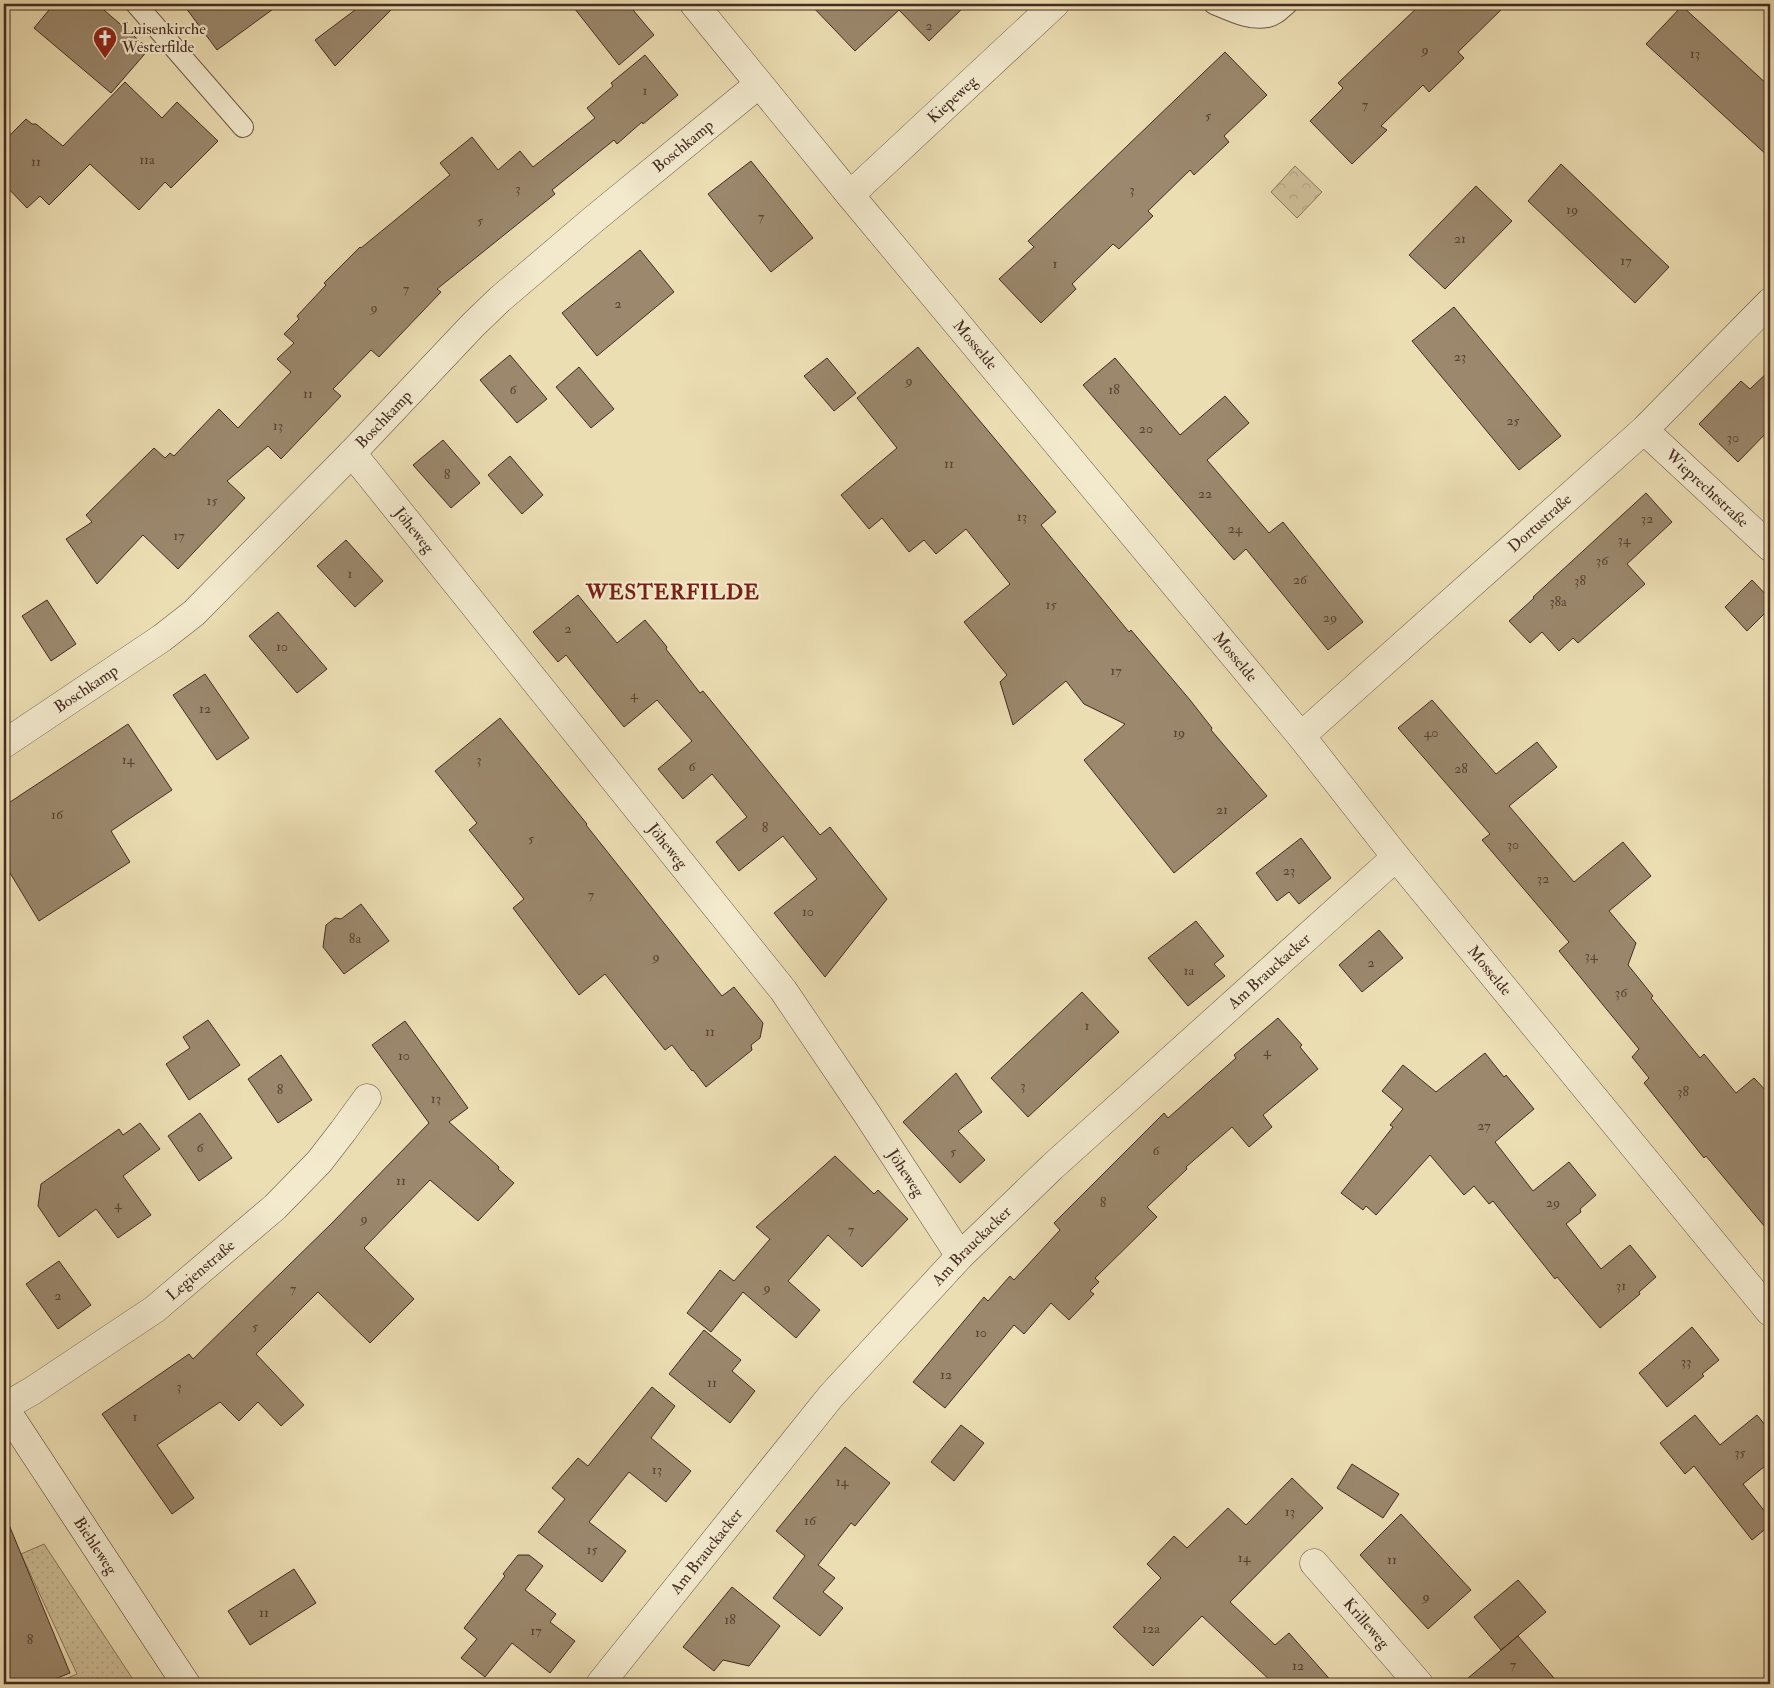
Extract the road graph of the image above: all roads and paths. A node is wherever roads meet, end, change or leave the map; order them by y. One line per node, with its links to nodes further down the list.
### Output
1 (136, 4): 7 (lane)
2 (694, 4): 6 (street, Mosselde)
3 (1055, 4): 8 (street, Kiepeweg)
4 (1214, 4): 5 (lane)
5 (1287, 4)
6 (759, 84): 8 (street, Mosselde); 11 (street, Boschkamp)
7 (243, 127)
8 (850, 195): 13 (street, Mosselde)
9 (1770, 302): 10 (street, Dortustraße)
10 (1644, 430): 12 (street, Wieprechtstraße); 13 (street, Dortustraße)
11 (352, 453): 14 (street, Boschkamp); 17 (street, Jöheweg)
12 (1770, 547)
13 (1301, 736): 15 (street, Mosselde)
14 (4, 744)
15 (1396, 857): 17 (street, Am Brauckacker); 18 (street, Mosselde)
16 (367, 1098): 19 (street, Legienstraße)
17 (960, 1256): 22 (street, Am Brauckacker)
18 (1770, 1312)
19 (4, 1407): 21 (street, Biehleweg)
20 (1314, 1563): 23 (street, Krilleweg)
21 (186, 1684)
22 (600, 1684)
23 (1419, 1684)

